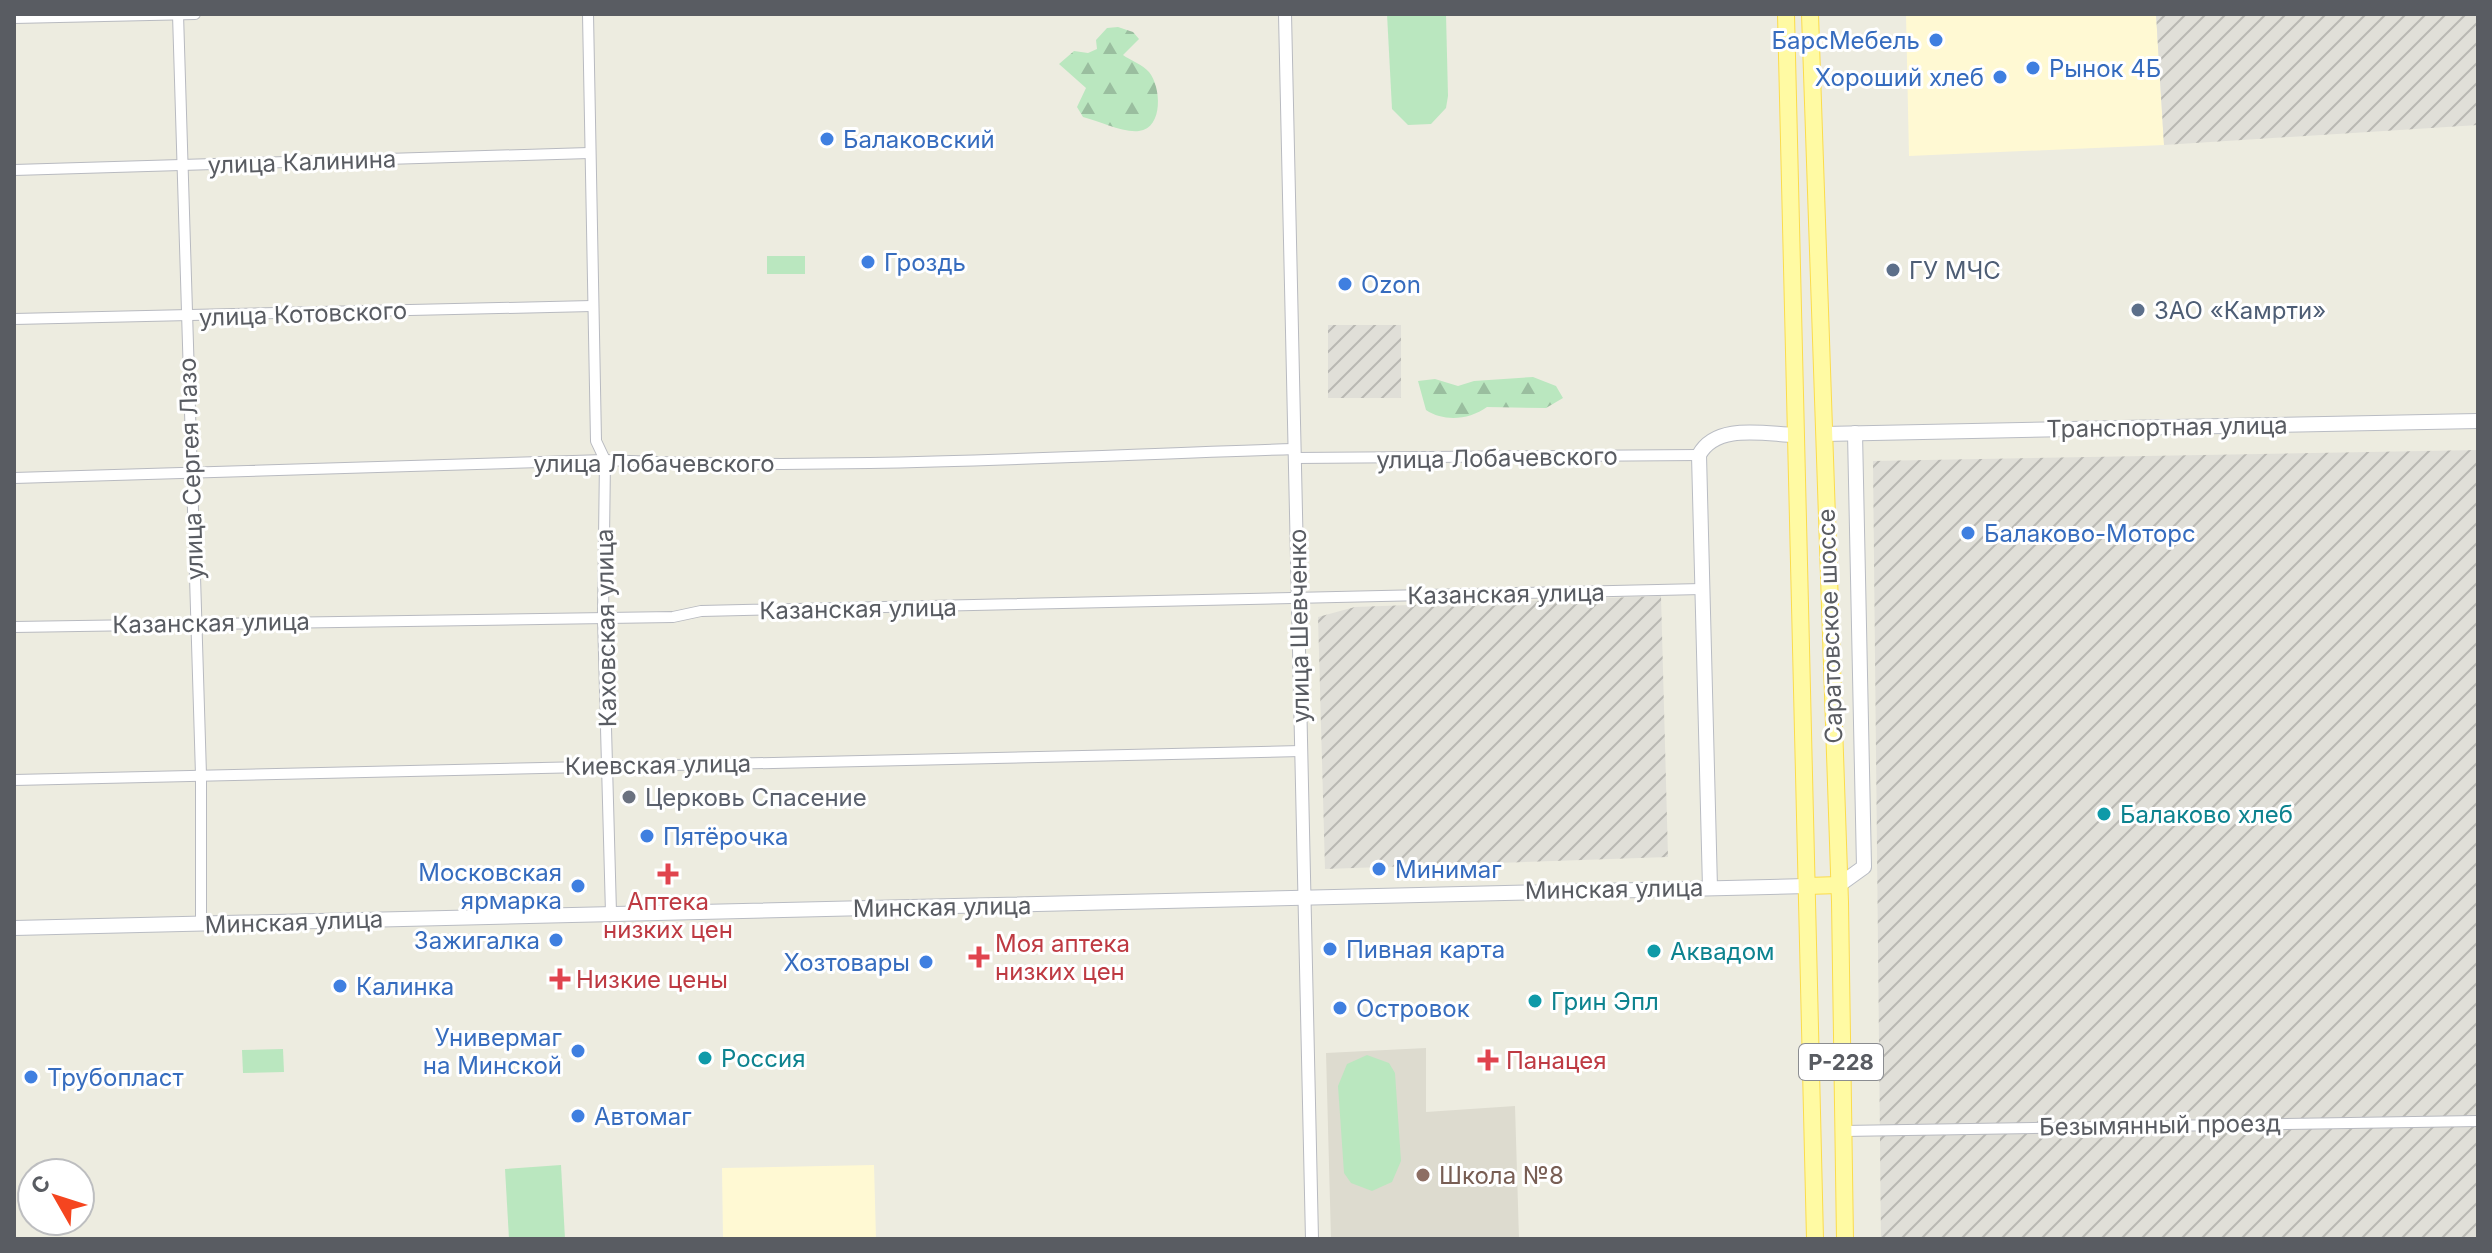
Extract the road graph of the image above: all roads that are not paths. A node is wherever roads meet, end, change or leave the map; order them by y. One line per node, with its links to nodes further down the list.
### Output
1 (178, 14): 2 (street); 7 (street); 9 (street, улица Сергея Лазо)
2 (195, 14)
3 (588, 14): 8 (street, Каховская улица)
4 (1285, 14): 19 (street, улица Шевченко)
5 (1786, 14): 17 (main road, Саратовское шоссе)
6 (1810, 14): 16 (main road, Саратовское шоссе)
7 (14, 18)
8 (589, 153): 9 (street, улица Калинина); 11 (street, Каховская улица)
9 (182, 165): 10 (street, улица Калинина); 12 (street, улица Сергея Лазо)
10 (14, 170)
11 (592, 306): 12 (street, улица Котовского); 18 (street, Каховская улица)
12 (187, 317): 13 (street, улица Котовского); 23 (street, улица Сергея Лазо)
13 (14, 319)
14 (2478, 421): 15 (main road, Транспортная улица)
15 (1855, 433): 16 (main road, Транспортная улица); 34 (main road)
16 (1824, 434): 17 (main road); 34 (main road, Саратовское шоссе)
17 (1795, 435): 20 (main road); 35 (main road, Саратовское шоссе)
18 (596, 441): 21 (street); 22 (street, Каховская улица)
19 (1295, 454): 20 (street, улица Лобачевского); 22 (street, улица Лобачевского); 26 (street, улица Шевченко)
20 (1699, 455): 25 (main road)
21 (585, 460): 22 (street, улица Лобачевского); 23 (street, улица Лобачевского)
22 (605, 460): 27 (street, Каховская улица)
23 (191, 475): 24 (street, улица Лобачевского); 28 (street, улица Сергея Лазо)
24 (14, 478)
25 (1702, 589): 26 (street, Казанская улица); 36 (main road)
26 (1298, 600): 27 (street, Казанская улица); 30 (street, улица Шевченко)
27 (603, 617): 28 (street, Казанская улица); 31 (street, Каховская улица)
28 (196, 623): 29 (street, Казанская улица); 32 (street, улица Сергея Лазо)
29 (14, 627)
30 (1301, 751): 31 (street, Киевская улица); 37 (street, улица Шевченко)
31 (608, 765): 32 (street, Киевская улица); 38 (street, Каховская улица)
32 (201, 775): 33 (street, Киевская улица); 39 (street, улица Сергея Лазо)
33 (14, 780)
34 (1839, 885): 35 (main road, Минская улица); 42 (main road, Саратовское шоссе / Р-228)
35 (1807, 886): 36 (main road, Минская улица); 44 (main road, Саратовское шоссе)
36 (1710, 888): 37 (main road, Минская улица)
37 (1303, 896): 38 (main road, Минская улица); 43 (street, улица Шевченко)
38 (611, 913): 39 (main road, Минская улица)
39 (201, 924): 40 (main road, Минская улица)
40 (14, 928)
41 (2478, 1121): 42 (street, Безымянный проезд)
42 (1843, 1131): 45 (main road, Саратовское шоссе / Р-228)
43 (1312, 1239)
44 (1815, 1239)
45 (1845, 1239)

